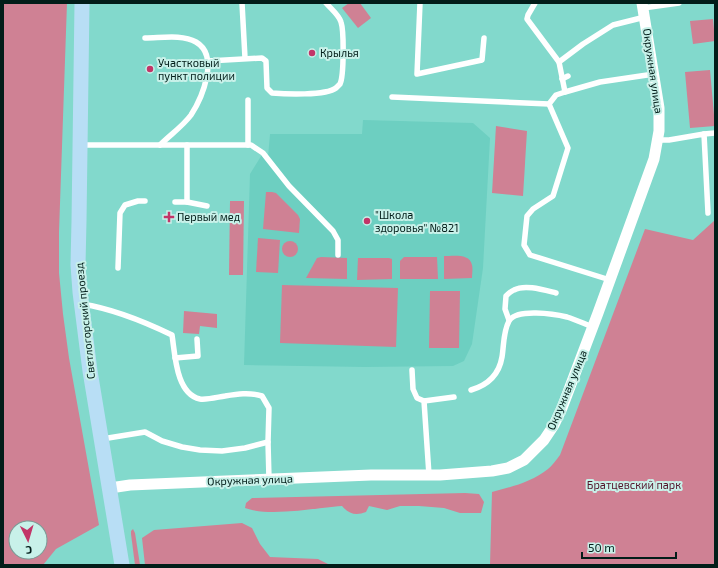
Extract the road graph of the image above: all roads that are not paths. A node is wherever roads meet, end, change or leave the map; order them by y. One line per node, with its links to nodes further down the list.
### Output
1 (82, 3): 23 (main road, Светлогорский проезд)
2 (242, 3): 10 (lane)
3 (326, 3): 10 (lane)
4 (420, 3): 9 (lane)
5 (535, 3): 12 (lane)
6 (679, 3): 7 (lane)
7 (643, 9): 12 (lane); 13 (street, Окружная улица)
8 (145, 38): 11 (lane)
9 (484, 38)
10 (245, 58): 11 (lane)
11 (208, 61): 24 (lane)
12 (559, 62): 15 (lane)
13 (654, 74): 16 (lane); 22 (street, Окружная улица)
14 (568, 76): 15 (lane)
15 (562, 79): 16 (lane)
16 (565, 92): 19 (lane)
17 (392, 97): 19 (lane)
18 (248, 100): 26 (lane)
19 (549, 104): 34 (lane)
20 (715, 133): 21 (lane)
21 (704, 134): 22 (lane); 31 (lane)
22 (658, 140): 34 (street, Окружная улица)
23 (80, 145): 24 (lane); 36 (main road, Светлогорский проезд)
24 (160, 145): 25 (lane)
25 (187, 145): 26 (lane); 29 (lane)
26 (248, 145): 32 (lane)
27 (145, 201): 33 (lane)
28 (175, 202): 29 (lane)
29 (187, 202): 30 (lane)
30 (207, 206)
31 (708, 213)
32 (338, 255)
33 (118, 268)
34 (610, 280): 38 (street, Окружная улица)
35 (556, 293): 37 (lane)
36 (82, 304): 40 (lane); 45 (main road, Светлогорский проезд)
37 (509, 320): 38 (lane); 42 (lane)
38 (593, 327): 47 (street, Окружная улица)
39 (197, 339): 40 (lane)
40 (175, 358): 46 (lane)
41 (412, 370): 44 (lane)
42 (471, 390)
43 (454, 398): 44 (lane)
44 (424, 401): 47 (lane)
45 (101, 439): 46 (lane); 49 (main road, Светлогорский проезд)
46 (268, 442): 48 (lane)
47 (429, 475): 48 (street, Окружная улица)
48 (269, 479): 49 (street, Окружная улица)
49 (110, 488): 50 (main road, Светлогорский проезд)
50 (122, 565)

